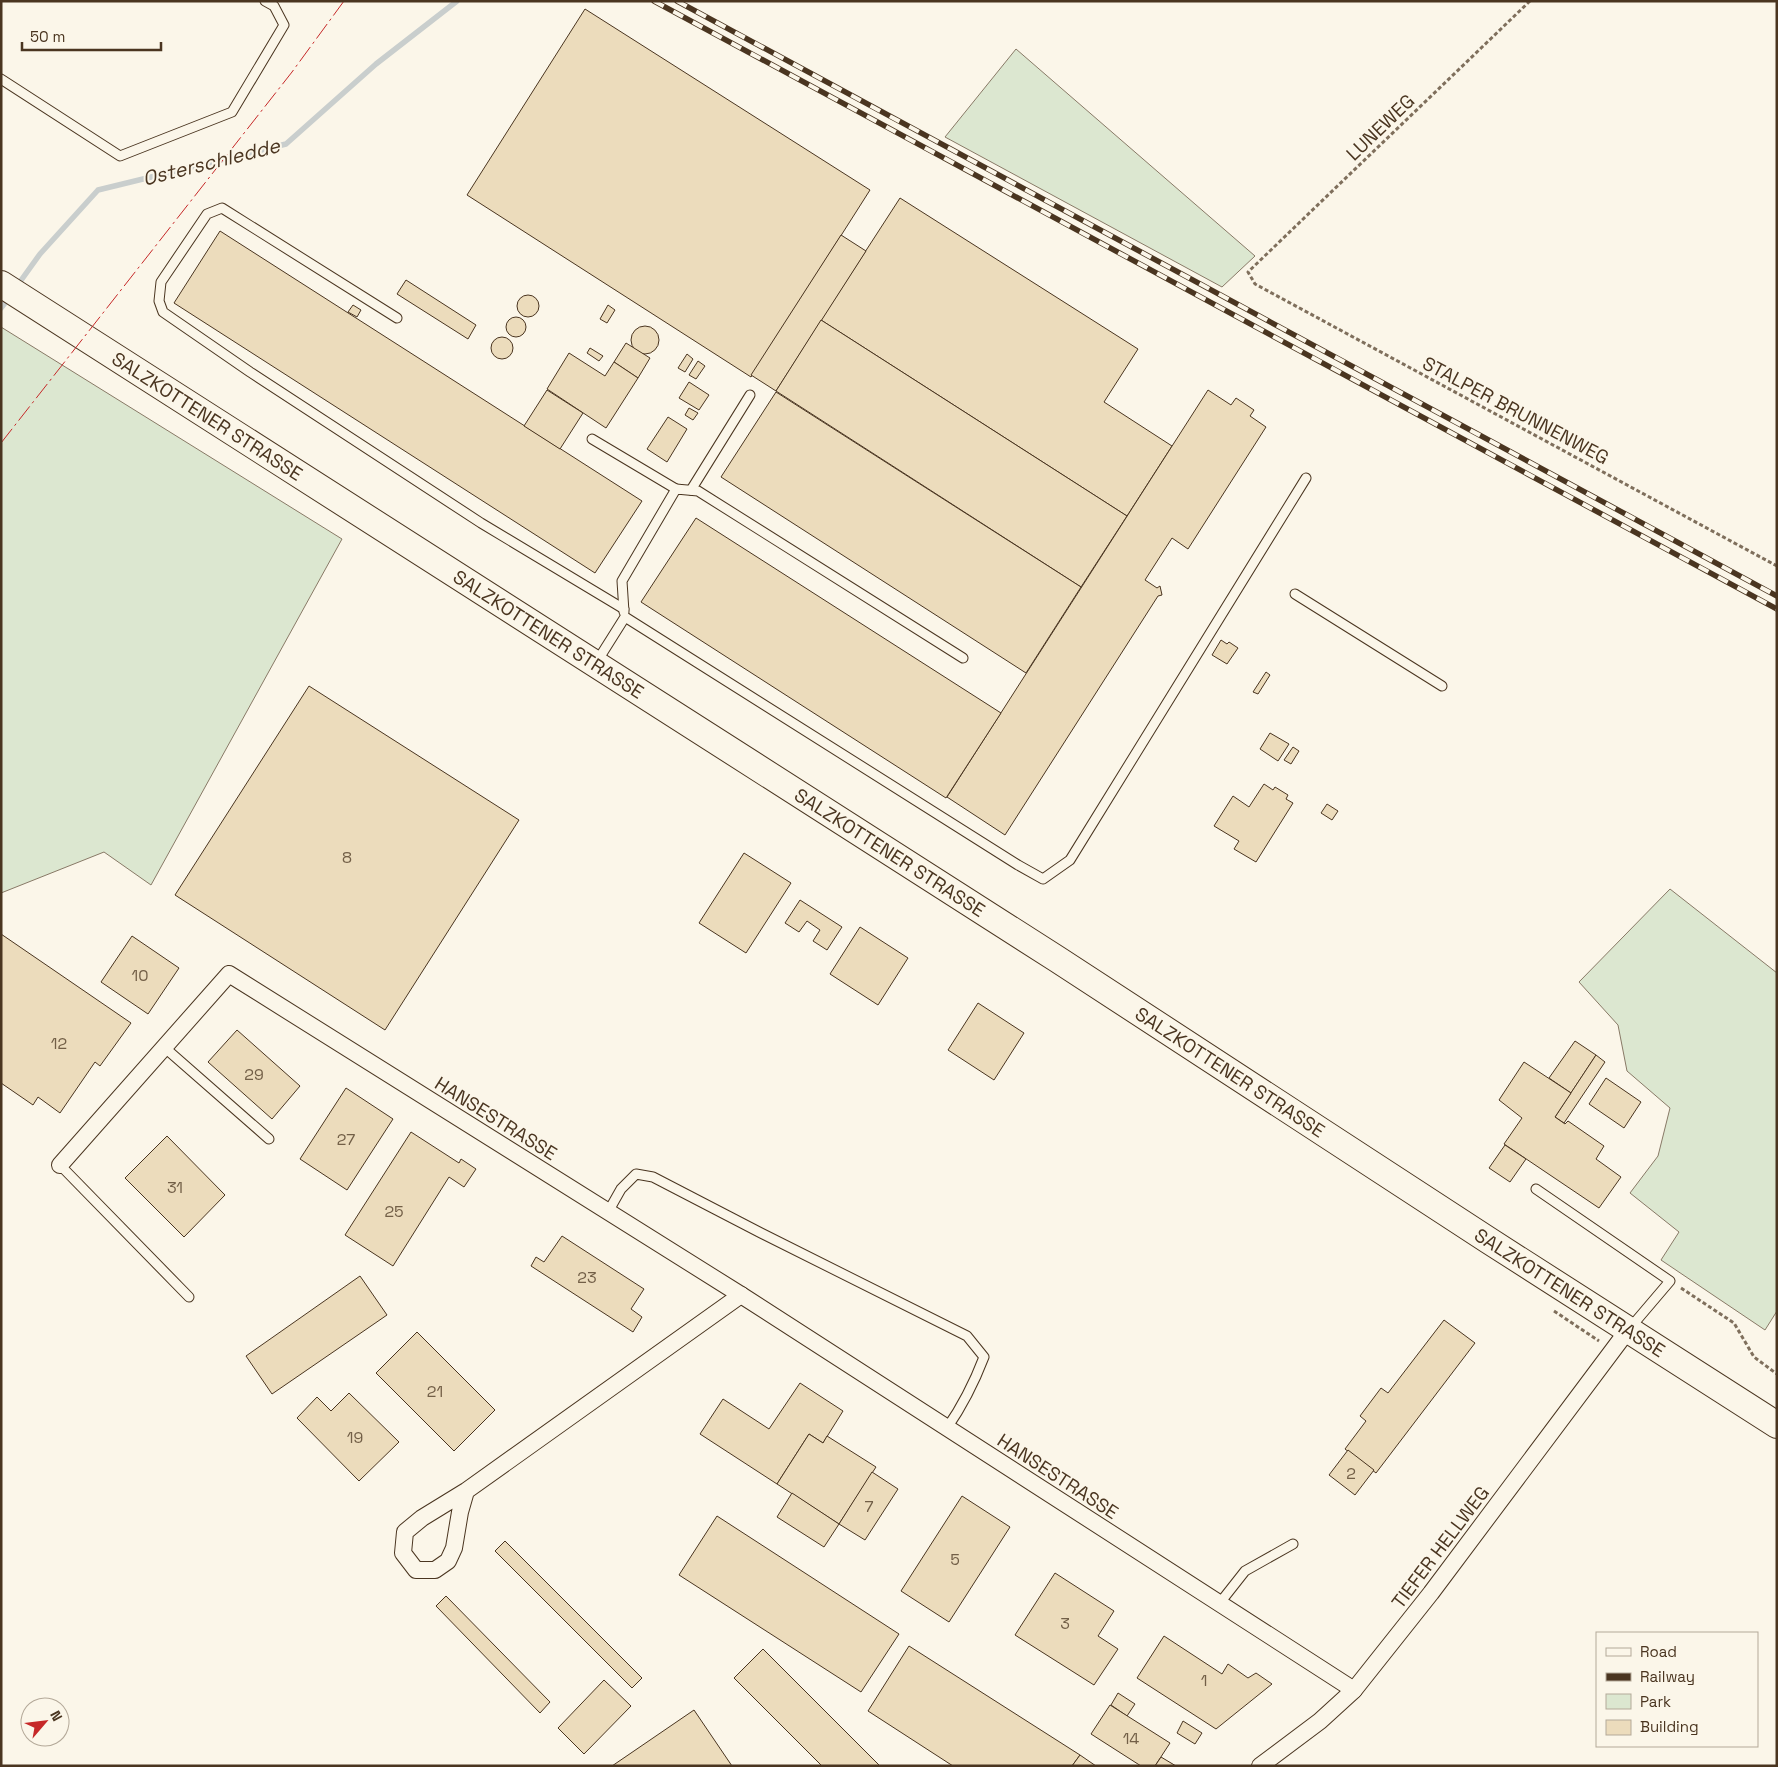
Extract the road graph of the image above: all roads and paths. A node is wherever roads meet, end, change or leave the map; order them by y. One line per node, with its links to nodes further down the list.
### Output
1 (265, 1): 3 (lane)
2 (1530, 1): 4 (path, LUNEWEG)
3 (1, 79)
4 (1248, 272): 12 (path, STALPER BRUNNENWEG)
5 (1, 284): 16 (main road, SALZKOTTENER STRASSE)
6 (397, 318): 14 (lane)
7 (750, 395): 11 (lane)
8 (592, 439): 10 (lane)
9 (1306, 478): 14 (lane)
10 (676, 489): 11 (lane); 14 (lane)
11 (691, 490): 15 (lane)
12 (1777, 566)
13 (1295, 594): 17 (lane)
14 (624, 613): 16 (lane)
15 (963, 658)
16 (596, 663): 26 (main road, SALZKOTTENER STRASSE)
17 (1442, 686)
18 (164, 1047): 19 (lane); 20 (street); 22 (street, HANSESTRASSE)
19 (269, 1140)
20 (60, 1165): 25 (lane)
21 (1536, 1189): 23 (lane)
22 (608, 1212): 24 (street, HANSESTRASSE); 29 (lane)
23 (1670, 1281): 26 (lane); 27 (path)
24 (741, 1295): 29 (street, HANSESTRASSE); 30 (street)
25 (189, 1297)
26 (1628, 1330): 28 (main road, SALZKOTTENER STRASSE); 33 (street, TIEFER HELLWEG)
27 (1777, 1374)
28 (1777, 1424)
29 (947, 1428): 32 (street, HANSESTRASSE)
30 (466, 1491): 30 (street)
31 (1293, 1544): 32 (lane)
32 (1219, 1604): 33 (street, HANSESTRASSE)
33 (1354, 1690): 34 (street, TIEFER HELLWEG)
34 (1260, 1766)

